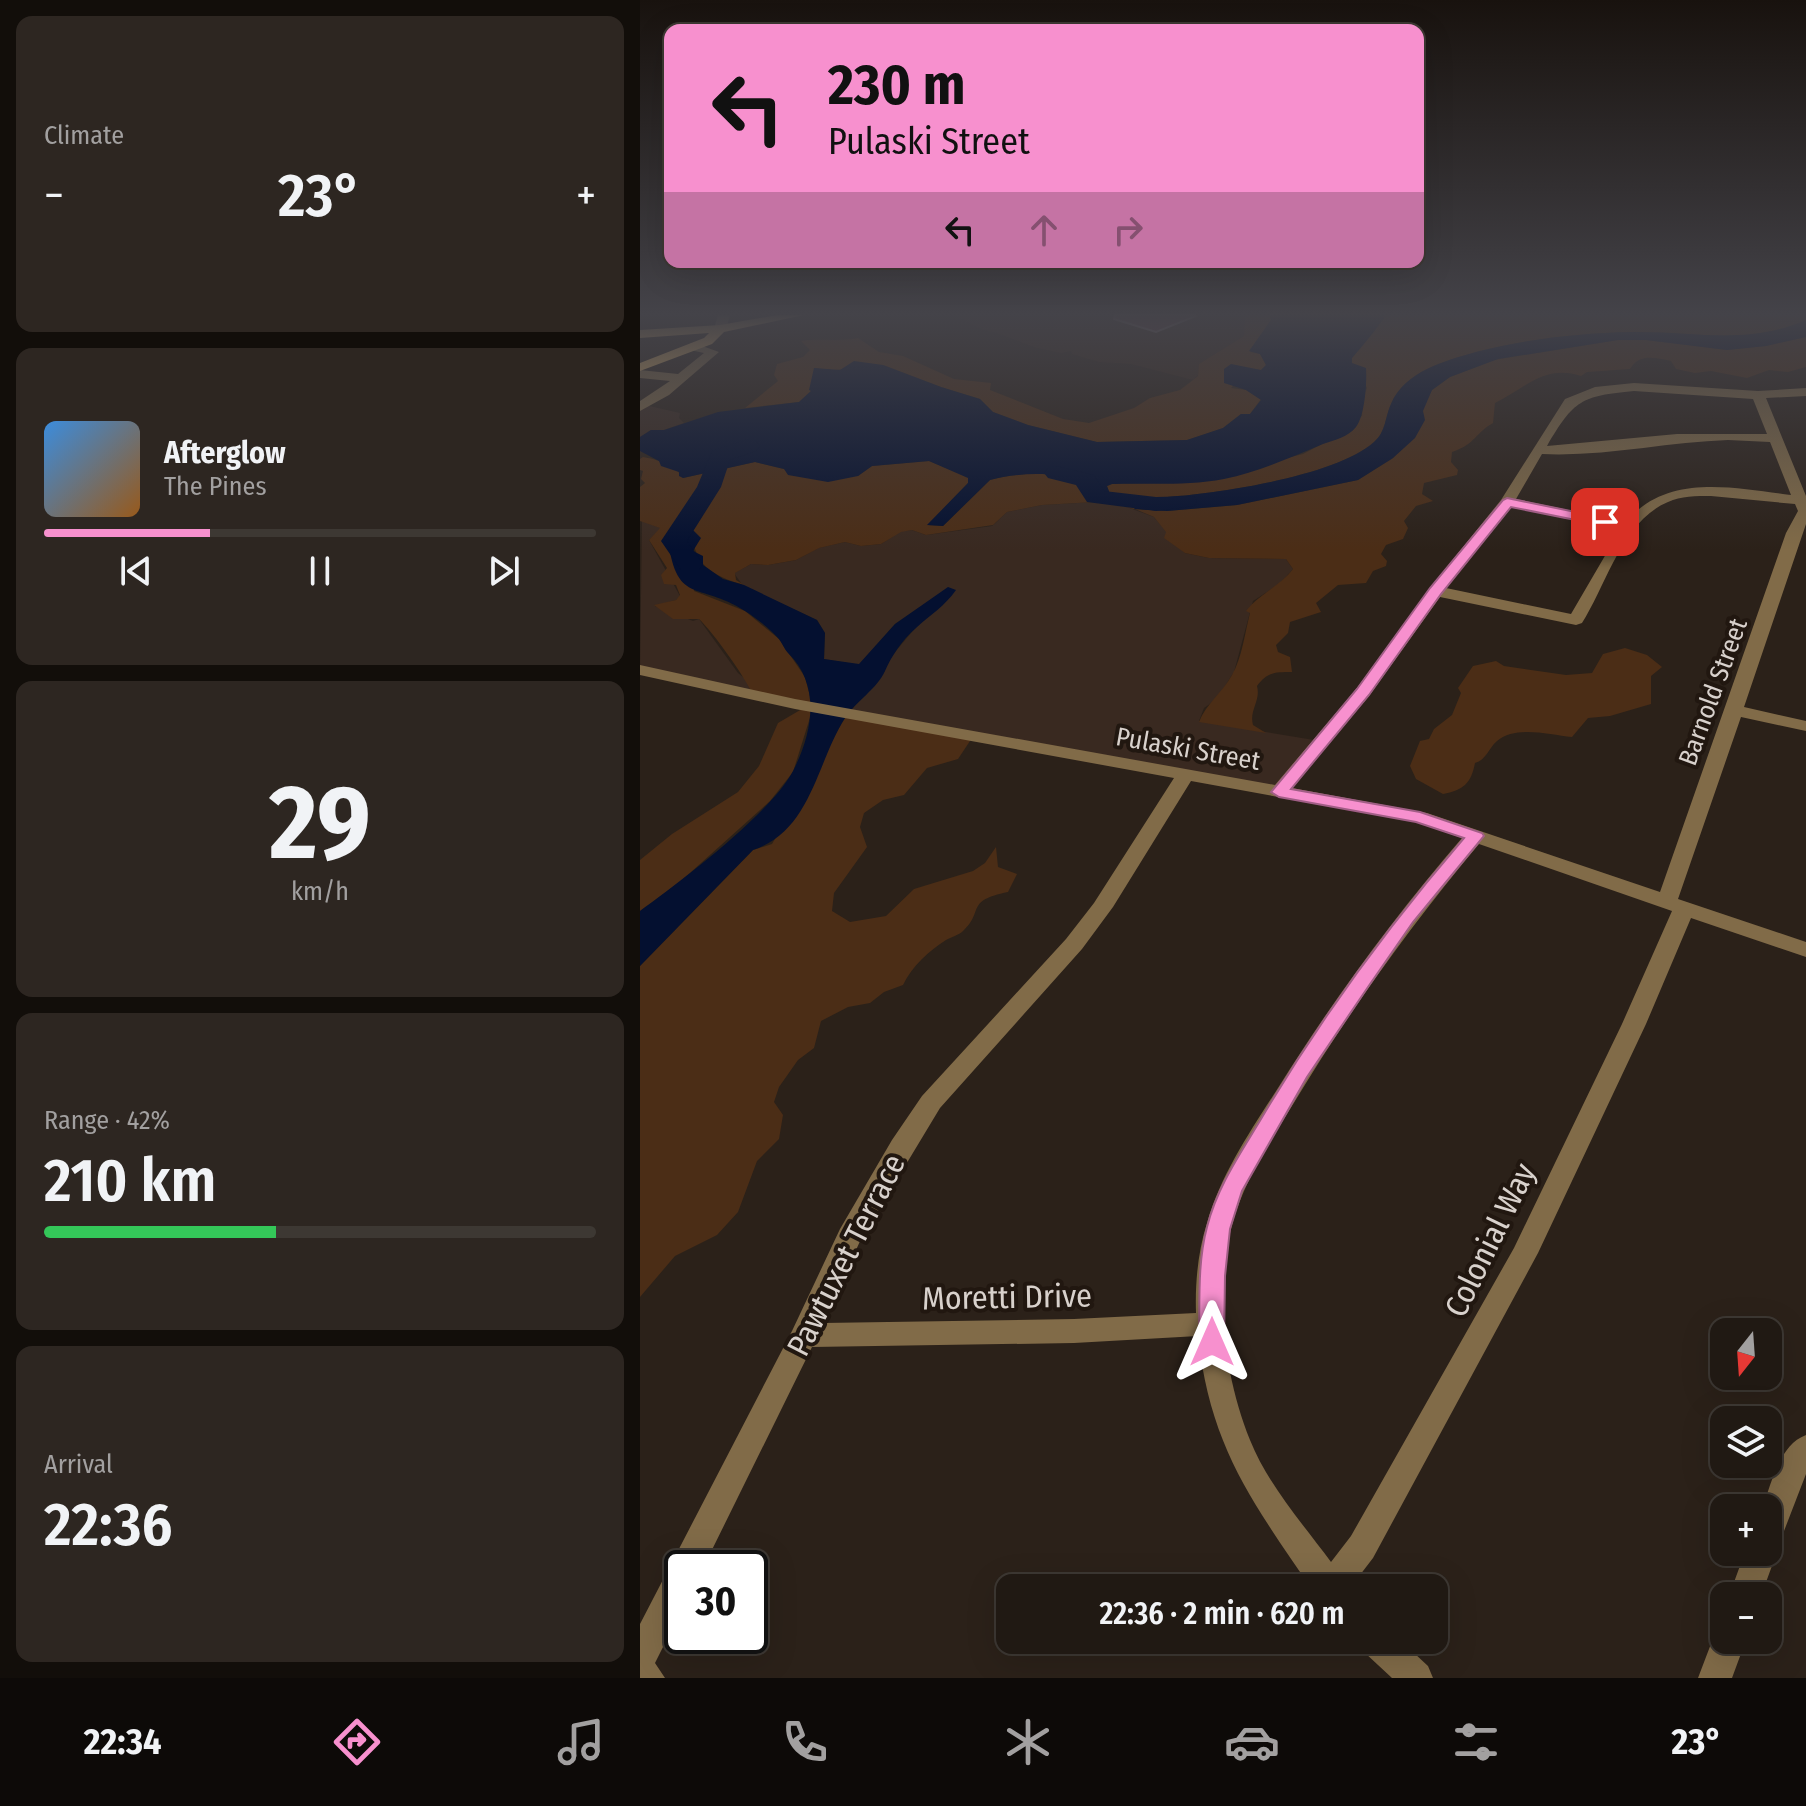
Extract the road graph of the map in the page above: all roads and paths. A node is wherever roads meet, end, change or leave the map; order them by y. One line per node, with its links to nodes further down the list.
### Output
1 (1590, 393): 6 (street)
2 (1732, 393): 4 (street)
3 (1785, 393): 4 (street)
4 (1758, 395): 5 (street)
5 (1774, 438): 6 (street); 7 (street)
6 (1539, 450): 8 (street)
7 (1804, 501): 9 (street); 12 (street, Barnold Street)
8 (1507, 502): 9 (street); 10 (street)
9 (1629, 527): 10 (street)
10 (1436, 591): 15 (street)
11 (640, 670): 14 (street, Pulaski Street)
12 (1734, 710): 13 (street); 17 (street, Barnold Street)
13 (1806, 726)
14 (1185, 775): 15 (street, Pulaski Street); 20 (street, Pawtuxet Terrace)
15 (1279, 792): 16 (street, Pulaski Street)
16 (1475, 836): 17 (street, Pulaski Street); 19 (street)
17 (1675, 905): 18 (street, Pulaski Street); 25 (street, Colonial Way)
18 (1806, 950)
19 (1210, 1324): 20 (street, Moretti Drive); 24 (street)
20 (804, 1335): 23 (street, Pawtuxet Terrace)
21 (1806, 1448): 22 (street)
22 (1782, 1497)
23 (695, 1550)
24 (1320, 1574)
25 (1341, 1574)
26 (664, 1611): 29 (street)
27 (1391, 1654): 32 (street)
28 (1724, 1654): 33 (street)
29 (640, 1658)
30 (640, 1672): 31 (street)
31 (648, 1678)
32 (1416, 1678)
33 (1715, 1678)

